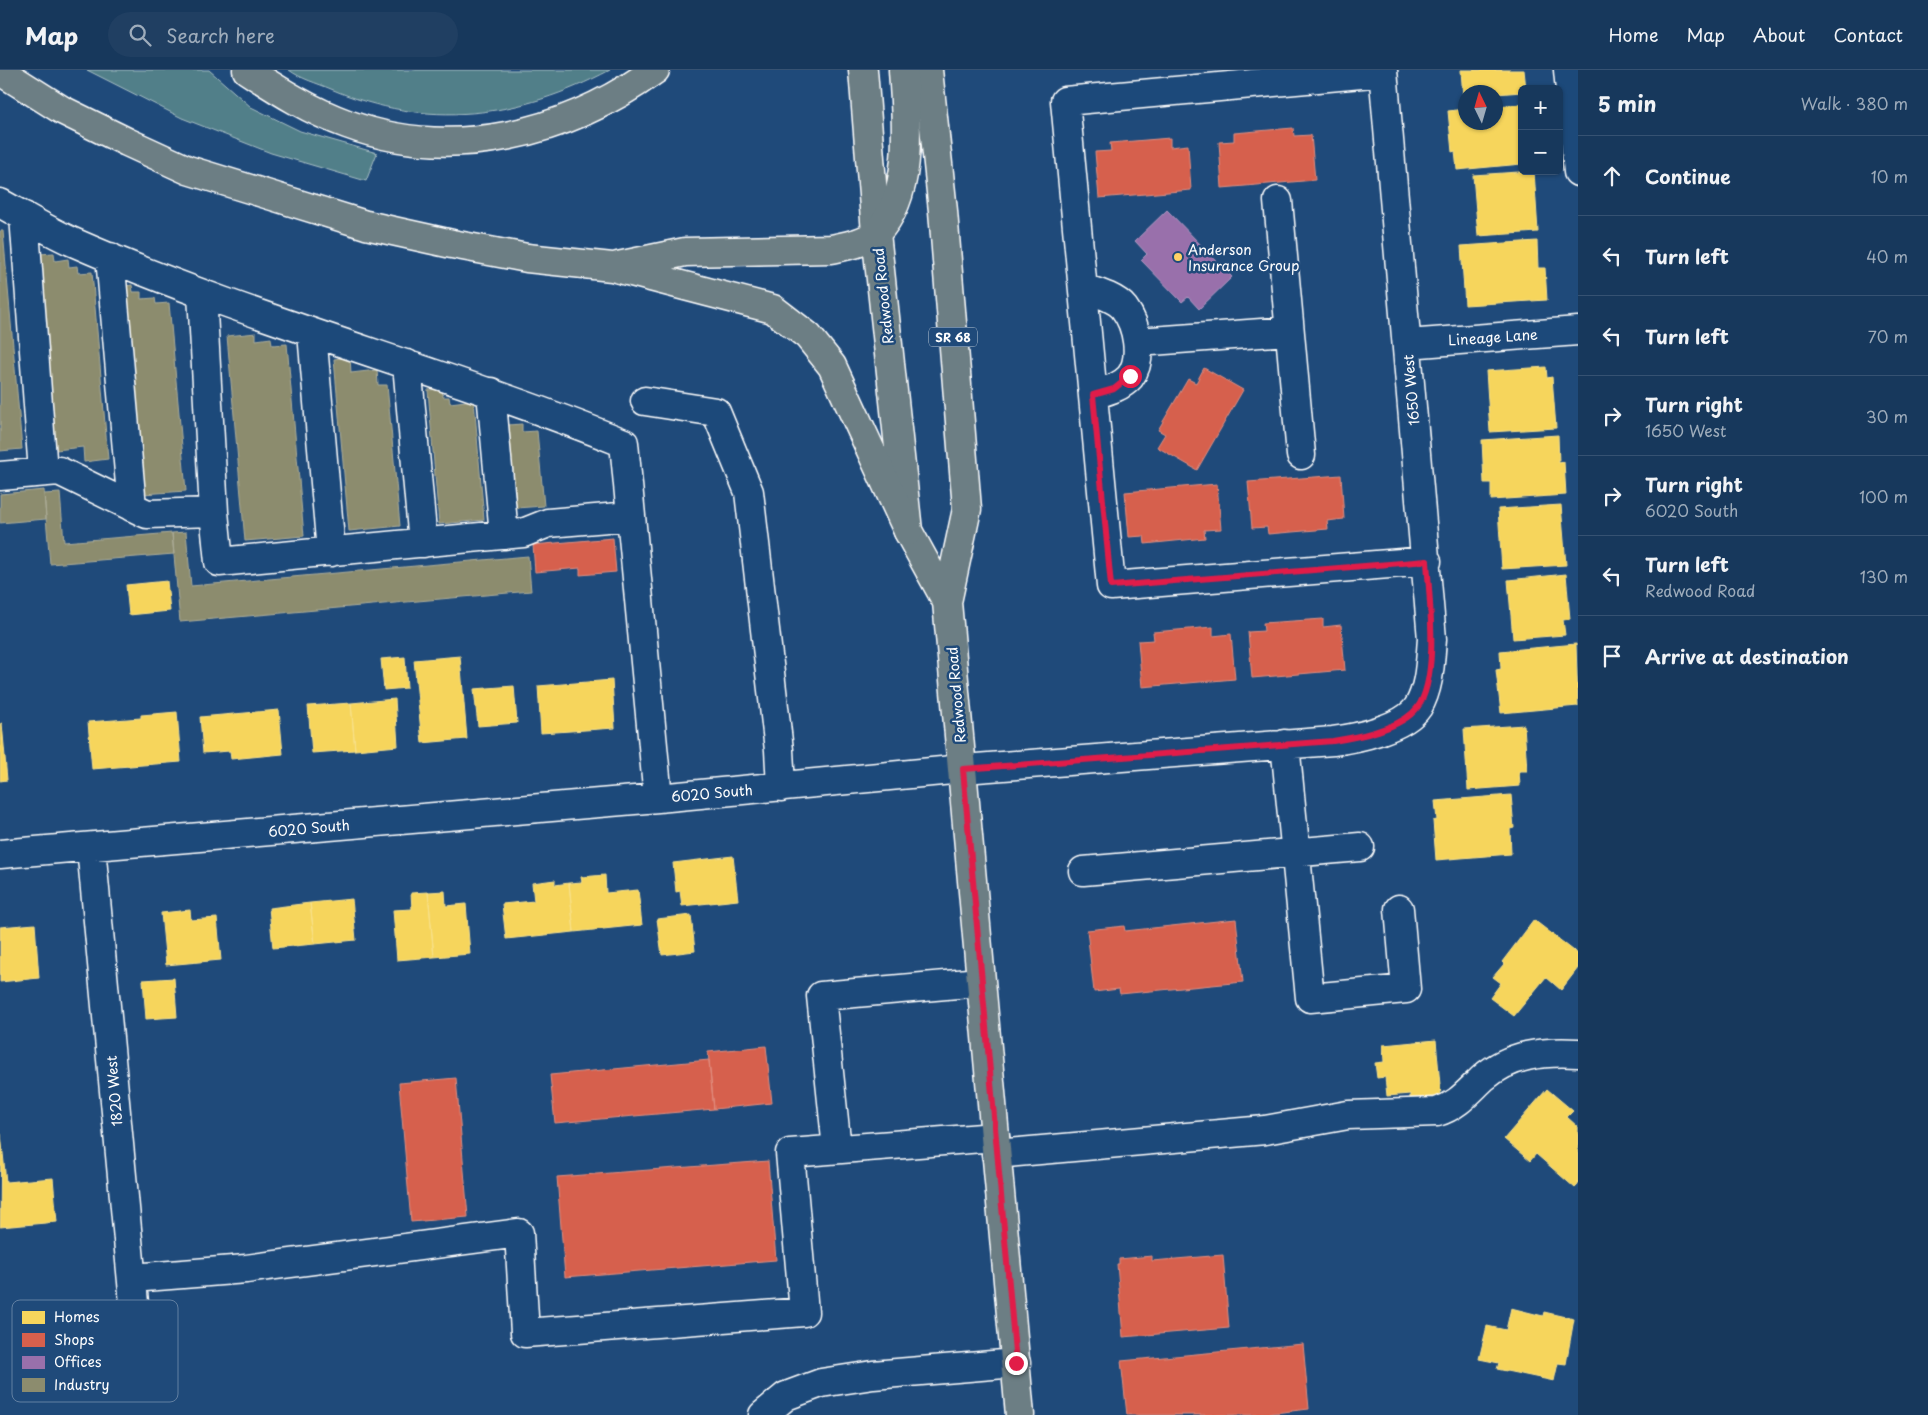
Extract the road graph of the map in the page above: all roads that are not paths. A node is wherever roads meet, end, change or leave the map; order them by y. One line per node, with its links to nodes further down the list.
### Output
1 (247, 70): 2 (main road)
2 (655, 70)
3 (863, 70): 13 (main road, Redwood Road / SR 68)
4 (903, 70): 13 (main road)
5 (928, 70): 38 (main road, Redwood Road / SR 68)
6 (1568, 70): 9 (street)
7 (1383, 71): 16 (street); 22 (street, 1650 West)
8 (0, 72): 15 (main road)
9 (1578, 172)
10 (1278, 201): 18 (street)
11 (0, 203): 12 (street)
12 (24, 216): 14 (street); 28 (street)
13 (876, 232): 15 (main road); 33 (main road, Redwood Road / SR 68)
14 (110, 257): 17 (street); 30 (street)
15 (612, 267): 33 (main road)
16 (1083, 288): 21 (street); 25 (street)
17 (202, 294): 20 (street); 31 (street)
18 (1289, 331): 21 (street); 27 (street)
19 (1578, 331): 22 (street, Lineage Lane)
20 (312, 333): 23 (street); 36 (street)
21 (1138, 342): 25 (street)
22 (1407, 344): 37 (street, 1650 West)
23 (407, 364): 24 (street); 35 (street)
24 (491, 392): 32 (street); 34 (street)
25 (1093, 395): 37 (street)
26 (645, 401): 42 (street)
27 (1301, 455)
28 (43, 472): 29 (street); 30 (street)
29 (0, 476)
30 (132, 507): 31 (street)
31 (214, 512): 36 (street)
32 (631, 516): 34 (street); 43 (street)
33 (908, 531): 38 (main road, Redwood Road / SR 68)
34 (504, 535): 35 (street)
35 (423, 543): 36 (street)
36 (331, 552)
37 (1427, 561): 39 (street, 1650 West)
38 (948, 602): 41 (main road, Redwood Road / SR 68)
39 (1417, 708): 40 (street, 6020 South)
40 (1285, 744): 41 (street, 6020 South); 46 (street)
41 (963, 769): 42 (street, 6020 South); 50 (main road, Redwood Road / SR 68)
42 (781, 786): 43 (street, 6020 South)
43 (658, 798): 44 (street, 6020 South)
44 (91, 847): 47 (street, 6020 South); 54 (street, 1820 West)
45 (1360, 847): 46 (street)
46 (1296, 852): 48 (street); 49 (street)
47 (0, 854)
48 (1083, 871)
49 (1398, 910)
50 (980, 982): 52 (main road, Redwood Road / SR 68); 53 (street)
51 (1578, 1053): 52 (street)
52 (996, 1146): 53 (street); 56 (main road, Redwood Road / SR 68)
53 (836, 1149): 54 (street)
54 (132, 1278): 55 (street, 1820 West)
55 (134, 1300)
56 (1016, 1363): 57 (street); 58 (main road, Redwood Road / SR 68)
57 (763, 1415)
58 (1020, 1415)

